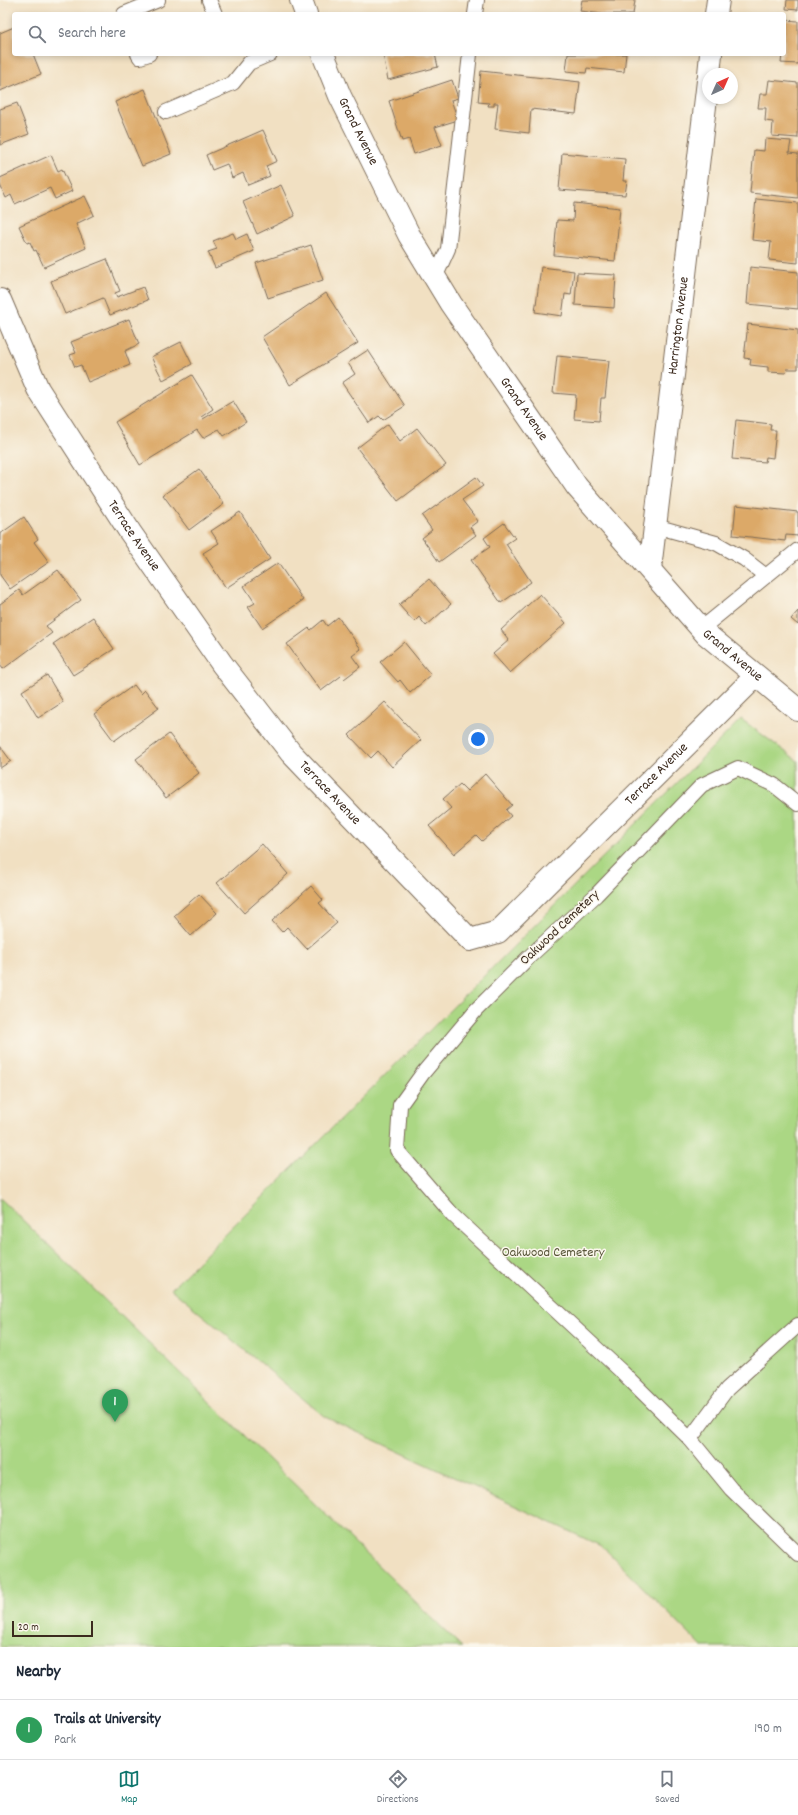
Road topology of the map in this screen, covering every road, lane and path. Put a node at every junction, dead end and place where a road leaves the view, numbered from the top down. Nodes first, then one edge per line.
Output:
1 (158, 0) edge
2 (209, 0) edge
3 (301, 0) edge
4 (477, 0) edge
5 (718, 0) edge
6 (129, 12) edge
7 (214, 12) edge
8 (305, 12) edge
9 (475, 12) edge
10 (716, 12) edge
11 (265, 56) edge
12 (324, 56) edge
13 (470, 56) edge
14 (711, 56) edge
15 (710, 68) edge
16 (705, 104) edge
17 (166, 112) dead end
18 (435, 278) junction
19 (0, 300) edge
20 (655, 526) junction
21 (798, 550) edge
22 (650, 570) junction
23 (766, 576) junction
24 (701, 629) junction
25 (756, 676) junction
26 (798, 710) edge
27 (798, 804) edge
28 (798, 1325) edge
29 (690, 1439) junction
30 (798, 1554) edge

1 - 6 lane
2 - 7 lane
3 - 8 street
4 - 9 lane
5 - 10 street
11 - 17 lane
12 - 18 street, Grand Avenue
13 - 18 lane
14 - 15 street
16 - 20 street, Harrington Avenue
18 - 22 street, Grand Avenue
19 - 25 street, Terrace Avenue
20 - 22 street, Harrington Avenue
20 - 23 lane
21 - 23 lane
22 - 24 street, Grand Avenue
23 - 24 lane
24 - 25 street, Grand Avenue
25 - 26 street, Grand Avenue
27 - 29 lane, Oakwood Cemetery
28 - 29 lane
29 - 30 lane, Oakwood Cemetery

